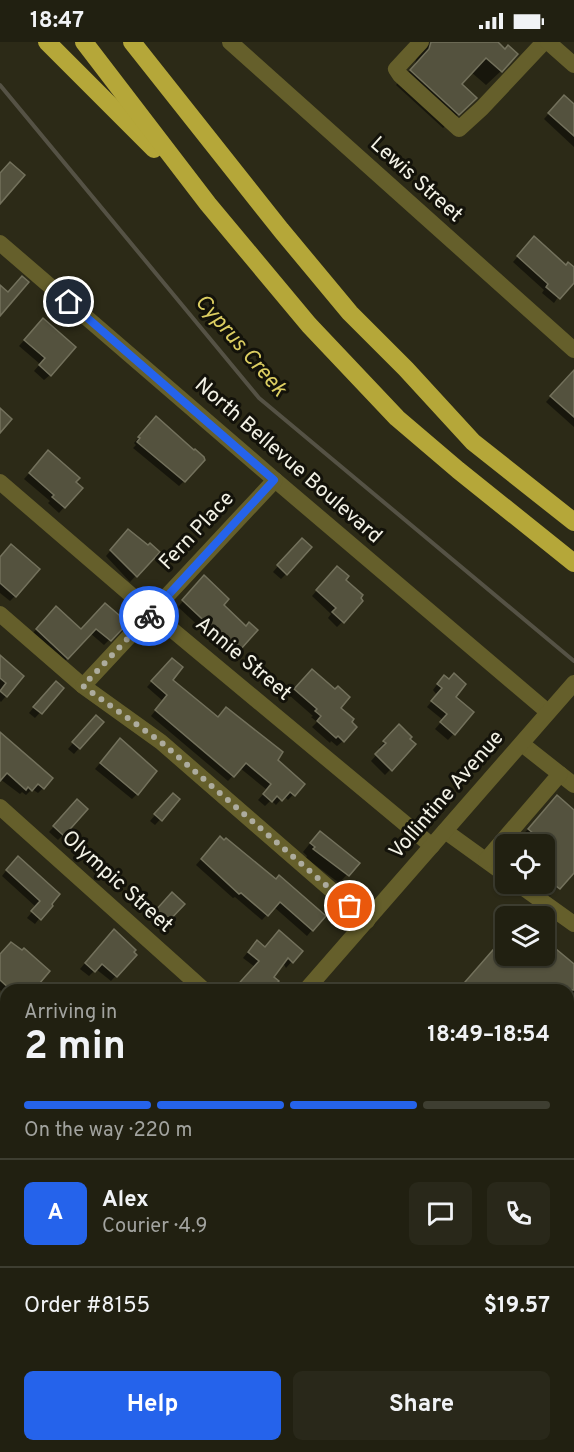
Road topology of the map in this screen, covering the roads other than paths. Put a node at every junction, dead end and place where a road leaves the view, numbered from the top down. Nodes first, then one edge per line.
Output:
1 (47, 42) edge
2 (72, 42) edge
3 (84, 42) edge
4 (132, 42) edge
5 (230, 42) edge
6 (421, 42) edge
7 (546, 42) edge
8 (574, 65) edge
9 (179, 167) junction
10 (208, 204) junction
11 (0, 243) edge
12 (574, 350) edge
13 (274, 480) junction
14 (0, 482) edge
15 (574, 522) edge
16 (574, 563) edge
17 (152, 613) junction
18 (0, 614) edge
19 (83, 686) junction
20 (570, 687) edge
21 (548, 712) junction
22 (522, 744) junction
23 (560, 774) junction
24 (574, 785) edge
25 (0, 807) edge
26 (445, 831) junction
27 (432, 846) junction
28 (486, 860) junction
29 (495, 867) edge
30 (532, 894) edge
31 (367, 921) junction
32 (574, 924) edge
33 (197, 984) edge
34 (311, 984) edge

1 - 10 highway
2 - 9 highway
3 - 9 highway
4 - 15 highway
5 - 12 street, Lewis Street
6 - 7 street
7 - 8 street
9 - 10 highway
10 - 16 highway
11 - 13 street, North Bellevue Boulevard
13 - 17 street, Fern Place
13 - 21 street, North Bellevue Boulevard
14 - 17 street, Annie Street
17 - 19 street, Fern Place
17 - 27 street, Annie Street
18 - 19 street
19 - 31 street
20 - 21 street, Vollintine Avenue
21 - 22 street, Vollintine Avenue
22 - 23 street
22 - 26 street, Vollintine Avenue
23 - 24 street
23 - 28 street
25 - 33 street, Olympic Street
26 - 27 street, Vollintine Avenue
26 - 28 street
27 - 31 street, Vollintine Avenue
28 - 29 street
30 - 32 street
31 - 34 street, Vollintine Avenue

